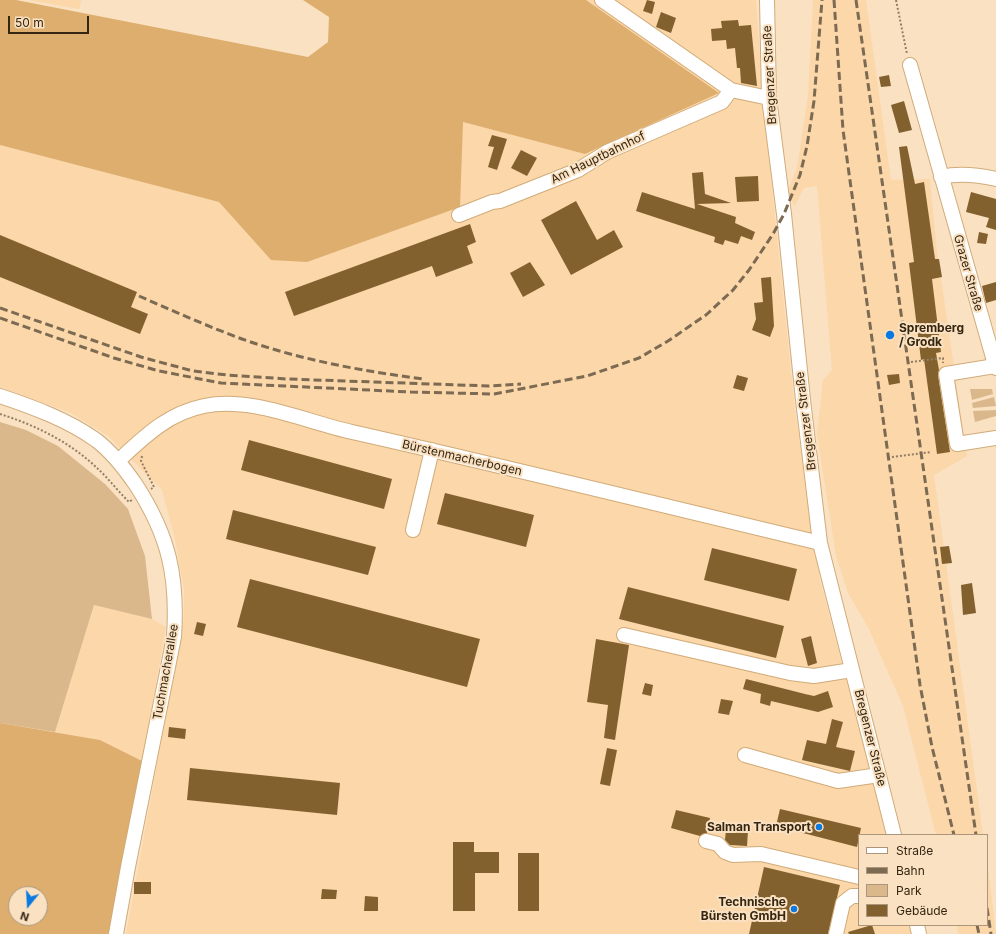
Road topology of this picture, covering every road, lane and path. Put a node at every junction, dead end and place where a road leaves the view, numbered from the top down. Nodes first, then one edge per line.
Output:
1 (602, 0) edge
2 (767, 0) edge
3 (896, 0) edge
4 (910, 65) joint
5 (731, 90) junction
6 (769, 98) junction
7 (941, 177) junction
8 (996, 179) edge
9 (459, 215) dead end
10 (996, 367) edge
11 (0, 396) edge
12 (0, 414) edge
13 (996, 438) edge
14 (432, 450) junction
15 (144, 451) dead end
16 (931, 452) dead end
17 (892, 457) dead end
18 (118, 461) junction
19 (142, 494) junction
20 (413, 530) dead end
21 (820, 543) junction
22 (624, 635) dead end
23 (852, 670) junction
24 (745, 755) dead end
25 (879, 775) junction
26 (894, 834) edge
27 (706, 841) dead end
28 (858, 877) edge
29 (858, 896) edge
30 (116, 934) edge
31 (836, 934) edge

1 - 5 street
2 - 6 street, Bregenzer Straße
3 - 4 path
4 - 7 street, Grazer Straße
5 - 6 street
5 - 9 street, Am Hauptbahnhof
6 - 21 street, Bregenzer Straße
7 - 8 street
7 - 10 street, Grazer Straße
10 - 13 street
11 - 18 street, Tuchmacherallee
12 - 19 path
14 - 18 street, Bürstenmacherbogen
14 - 20 street
14 - 21 street, Bürstenmacherbogen
15 - 19 path
16 - 17 path
18 - 19 street, Tuchmacherallee
19 - 30 street, Tuchmacherallee
21 - 23 street, Bregenzer Straße
22 - 23 street
23 - 25 street, Bregenzer Straße
24 - 25 street
25 - 26 street, Bregenzer Straße
27 - 28 street
29 - 31 street

